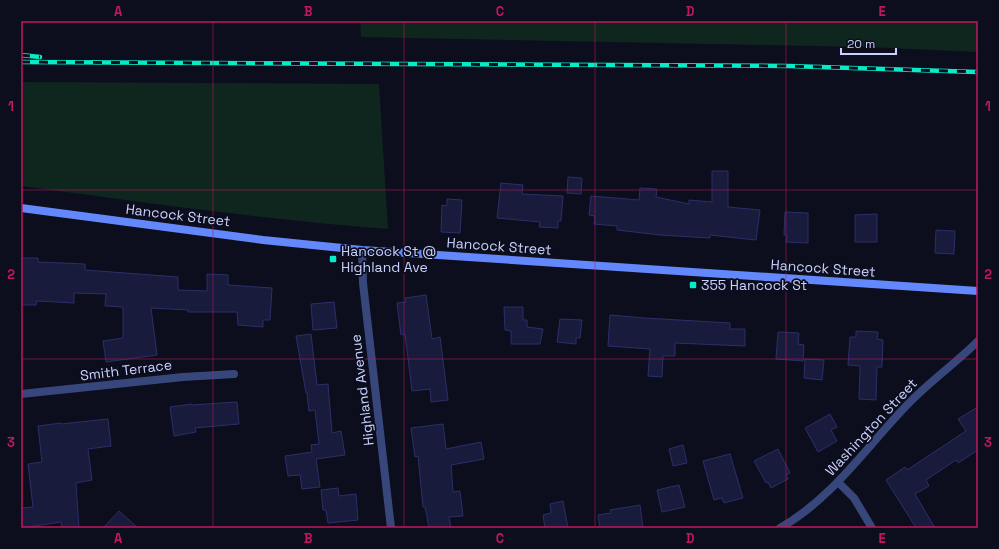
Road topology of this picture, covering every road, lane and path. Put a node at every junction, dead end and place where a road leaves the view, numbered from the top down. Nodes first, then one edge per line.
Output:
1 (21, 208) edge
2 (362, 250) junction
3 (978, 291) edge
4 (978, 340) edge
5 (234, 374) dead end
6 (21, 394) edge
7 (838, 482) junction
8 (392, 528) edge
9 (780, 528) edge
10 (872, 528) edge

1 - 2 main road, Hancock Street
2 - 3 main road, Hancock Street
2 - 8 street, Highland Avenue
4 - 7 street, Washington Street
5 - 6 street, Smith Terrace
7 - 9 street, Washington Street
7 - 10 street

